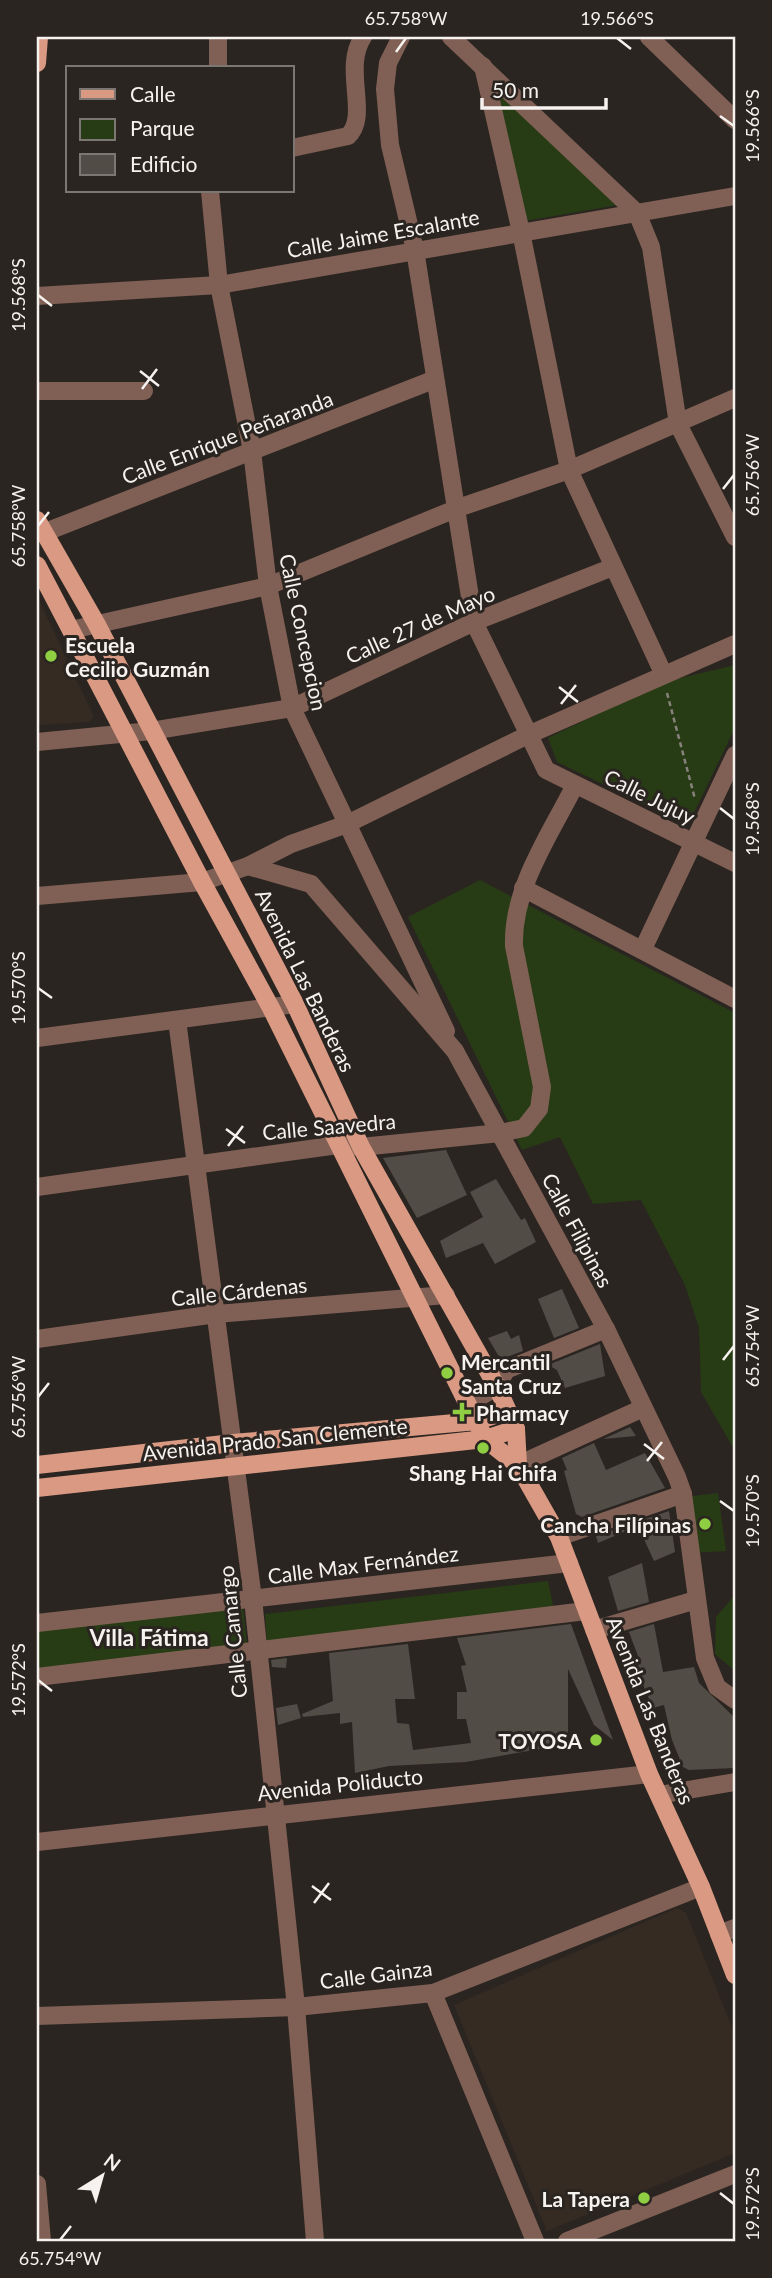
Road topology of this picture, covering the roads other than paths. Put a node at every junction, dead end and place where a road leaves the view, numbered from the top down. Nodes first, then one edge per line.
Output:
1 (39, 37) edge
2 (218, 37) edge
3 (363, 37) edge
4 (401, 37) edge
5 (451, 37) edge
6 (649, 37) edge
7 (37, 63) edge
8 (218, 66) edge
9 (482, 66) junction
10 (735, 120) edge
11 (294, 148) edge
12 (210, 192) edge
13 (735, 196) edge
14 (637, 213) junction
15 (521, 232) junction
16 (415, 250) junction
17 (219, 285) junction
18 (37, 296) edge
19 (433, 380) junction
20 (37, 391) edge
21 (144, 391) dead end
22 (735, 398) edge
23 (678, 424) junction
24 (252, 451) junction
25 (569, 470) junction
26 (458, 508) junction
27 (39, 528) edge
28 (735, 537) edge
29 (37, 565) edge
30 (613, 567) junction
31 (268, 586) junction
32 (474, 622) junction
33 (96, 623) junction
34 (71, 630) junction
35 (735, 644) edge
36 (664, 676) junction
37 (292, 708) junction
38 (151, 731) junction
39 (124, 733) junction
40 (528, 735) junction
41 (37, 742) edge
42 (735, 755) edge
43 (575, 785) junction
44 (347, 824) junction
45 (694, 842) junction
46 (735, 863) edge
47 (248, 866) junction
48 (227, 874) junction
49 (202, 882) junction
50 (523, 888) junction
51 (37, 896) edge
52 (643, 949) junction
53 (735, 999) edge
54 (295, 1004) junction
55 (271, 1008) junction
56 (177, 1020) junction
57 (37, 1038) edge
58 (456, 1051) junction
59 (500, 1133) junction
60 (338, 1145) junction
61 (361, 1147) junction
62 (194, 1164) junction
63 (37, 1187) edge
64 (446, 1295) junction
65 (417, 1299) junction
66 (216, 1314) junction
67 (606, 1329) junction
68 (37, 1339) edge
69 (496, 1387) junction
70 (469, 1404) junction
71 (642, 1408) junction
72 (507, 1410) junction
73 (477, 1421) junction
74 (516, 1429) junction
75 (485, 1438) junction
76 (233, 1443) junction
77 (37, 1465) edge
78 (518, 1465) junction
79 (234, 1466) junction
80 (37, 1488) edge
81 (683, 1494) junction
82 (559, 1537) junction
83 (569, 1563) junction
84 (253, 1600) junction
85 (696, 1600) junction
86 (586, 1611) junction
87 (37, 1623) edge
88 (594, 1630) junction
89 (258, 1650) junction
90 (37, 1677) edge
91 (735, 1700) edge
92 (649, 1774) junction
93 (735, 1782) edge
94 (659, 1795) junction
95 (274, 1814) junction
96 (37, 1842) edge
97 (701, 1887) junction
98 (727, 1931) edge
99 (735, 1975) edge
100 (433, 1993) junction
101 (296, 2007) junction
102 (37, 2016) edge
103 (735, 2174) edge
104 (37, 2184) edge
105 (42, 2241) edge
106 (315, 2241) edge
107 (535, 2241) edge
108 (567, 2241) edge

1 - 7 main road
2 - 8 street
3 - 11 street
4 - 16 street
5 - 9 street
6 - 10 street
9 - 14 street
9 - 15 street
12 - 17 street, Calle Concepcion
13 - 14 street, Calle Jaime Escalante
14 - 15 street, Calle Jaime Escalante
14 - 23 street
15 - 16 street, Calle Jaime Escalante
15 - 25 street
16 - 17 street, Calle Jaime Escalante
16 - 19 street
17 - 18 street, Calle Jaime Escalante
17 - 24 street, Calle Concepcion
19 - 24 street, Calle Enrique Peñaranda
19 - 26 street
20 - 21 street
22 - 23 street
23 - 25 street
23 - 28 street
24 - 27 street, Calle Enrique Peñaranda
24 - 31 street, Calle Concepcion
25 - 26 street
25 - 30 street
26 - 31 street
26 - 32 street
27 - 33 main road, Avenida Las Banderas
29 - 34 main road, Avenida Las Banderas
30 - 32 street, Calle 27 de Mayo
30 - 36 street
31 - 33 street
31 - 37 street, Calle Concepcion
32 - 37 street, Calle 27 de Mayo
32 - 40 street
33 - 34 street
33 - 38 main road, Avenida Las Banderas
34 - 39 main road, Avenida Las Banderas
35 - 36 street
36 - 40 street
37 - 38 street, Calle 27 de Mayo
37 - 44 street, Calle Concepcion
38 - 39 street, Calle 27 de Mayo
38 - 48 main road, Avenida Las Banderas
39 - 41 street, Calle 27 de Mayo
39 - 49 main road, Avenida Las Banderas
40 - 43 street, Calle Jujuy
40 - 44 street
42 - 45 street
43 - 45 street, Calle Jujuy
43 - 50 street, Calle Saavedra
44 - 47 street
44 - 58 street, Calle Concepcion
45 - 46 street, Calle Jujuy
45 - 52 street
47 - 48 street
47 - 58 street, Calle Filipinas
48 - 49 street
48 - 54 main road, Avenida Las Banderas
49 - 51 street
49 - 55 main road, Avenida Las Banderas
50 - 52 street
50 - 59 street, Calle Saavedra
52 - 53 street
54 - 55 street
54 - 61 main road, Avenida Las Banderas
55 - 56 street
55 - 60 main road, Avenida Las Banderas
56 - 57 street
56 - 62 street, Calle Camargo
58 - 59 street, Calle Filipinas
59 - 61 street, Calle Saavedra
59 - 67 street, Calle Filipinas
60 - 61 street, Calle Saavedra
60 - 62 street, Calle Saavedra
60 - 65 main road, Avenida Las Banderas
61 - 64 main road, Avenida Las Banderas
62 - 63 street, Calle Saavedra
62 - 66 street, Calle Camargo
64 - 65 street, Calle Cárdenas
64 - 69 main road, Avenida Las Banderas
65 - 66 street, Calle Cárdenas
65 - 70 main road, Avenida Las Banderas
66 - 68 street, Calle Cárdenas
66 - 76 street, Calle Camargo
67 - 69 street
67 - 71 street, Calle Filipinas
69 - 70 street
69 - 72 main road, Avenida Las Banderas
70 - 73 main road, Avenida Las Banderas
71 - 78 street
71 - 81 street, Calle Filipinas
72 - 73 main road, Avenida Prado San Clemente
72 - 74 main road, Avenida Las Banderas
73 - 75 main road, Avenida Las Banderas
73 - 76 main road, Avenida Prado San Clemente
74 - 75 main road, Avenida Prado San Clemente
74 - 78 main road, Avenida Las Banderas
75 - 78 main road, Avenida Las Banderas
75 - 79 main road, Avenida Prado San Clemente
76 - 77 main road, Avenida Prado San Clemente
76 - 79 street, Calle Camargo
78 - 82 main road, Avenida Las Banderas
79 - 80 main road, Avenida Prado San Clemente
79 - 84 street, Calle Camargo
81 - 82 street
81 - 85 street, Calle Filipinas
82 - 83 main road, Avenida Las Banderas
83 - 84 street, Calle Max Fernández
83 - 86 main road, Avenida Las Banderas
84 - 87 street, Calle Max Fernández
84 - 89 street, Calle Camargo
85 - 88 street
85 - 91 street, Calle Filipinas
86 - 88 main road, Avenida Las Banderas
86 - 89 street
88 - 92 main road, Avenida Las Banderas
89 - 90 street
89 - 95 street, Calle Camargo
92 - 94 main road, Avenida Las Banderas
92 - 95 street, Avenida Poliducto
93 - 94 street
94 - 97 main road, Avenida Las Banderas
95 - 96 street, Avenida Poliducto
95 - 101 street, Calle Camargo
97 - 98 main road, Avenida Las Banderas
97 - 100 street, Calle Gainza
98 - 99 main road, Avenida Las Banderas
100 - 101 street, Calle Gainza
100 - 107 street
101 - 102 street, Calle Gainza
101 - 106 street, Calle Camargo
103 - 108 street
104 - 105 street

